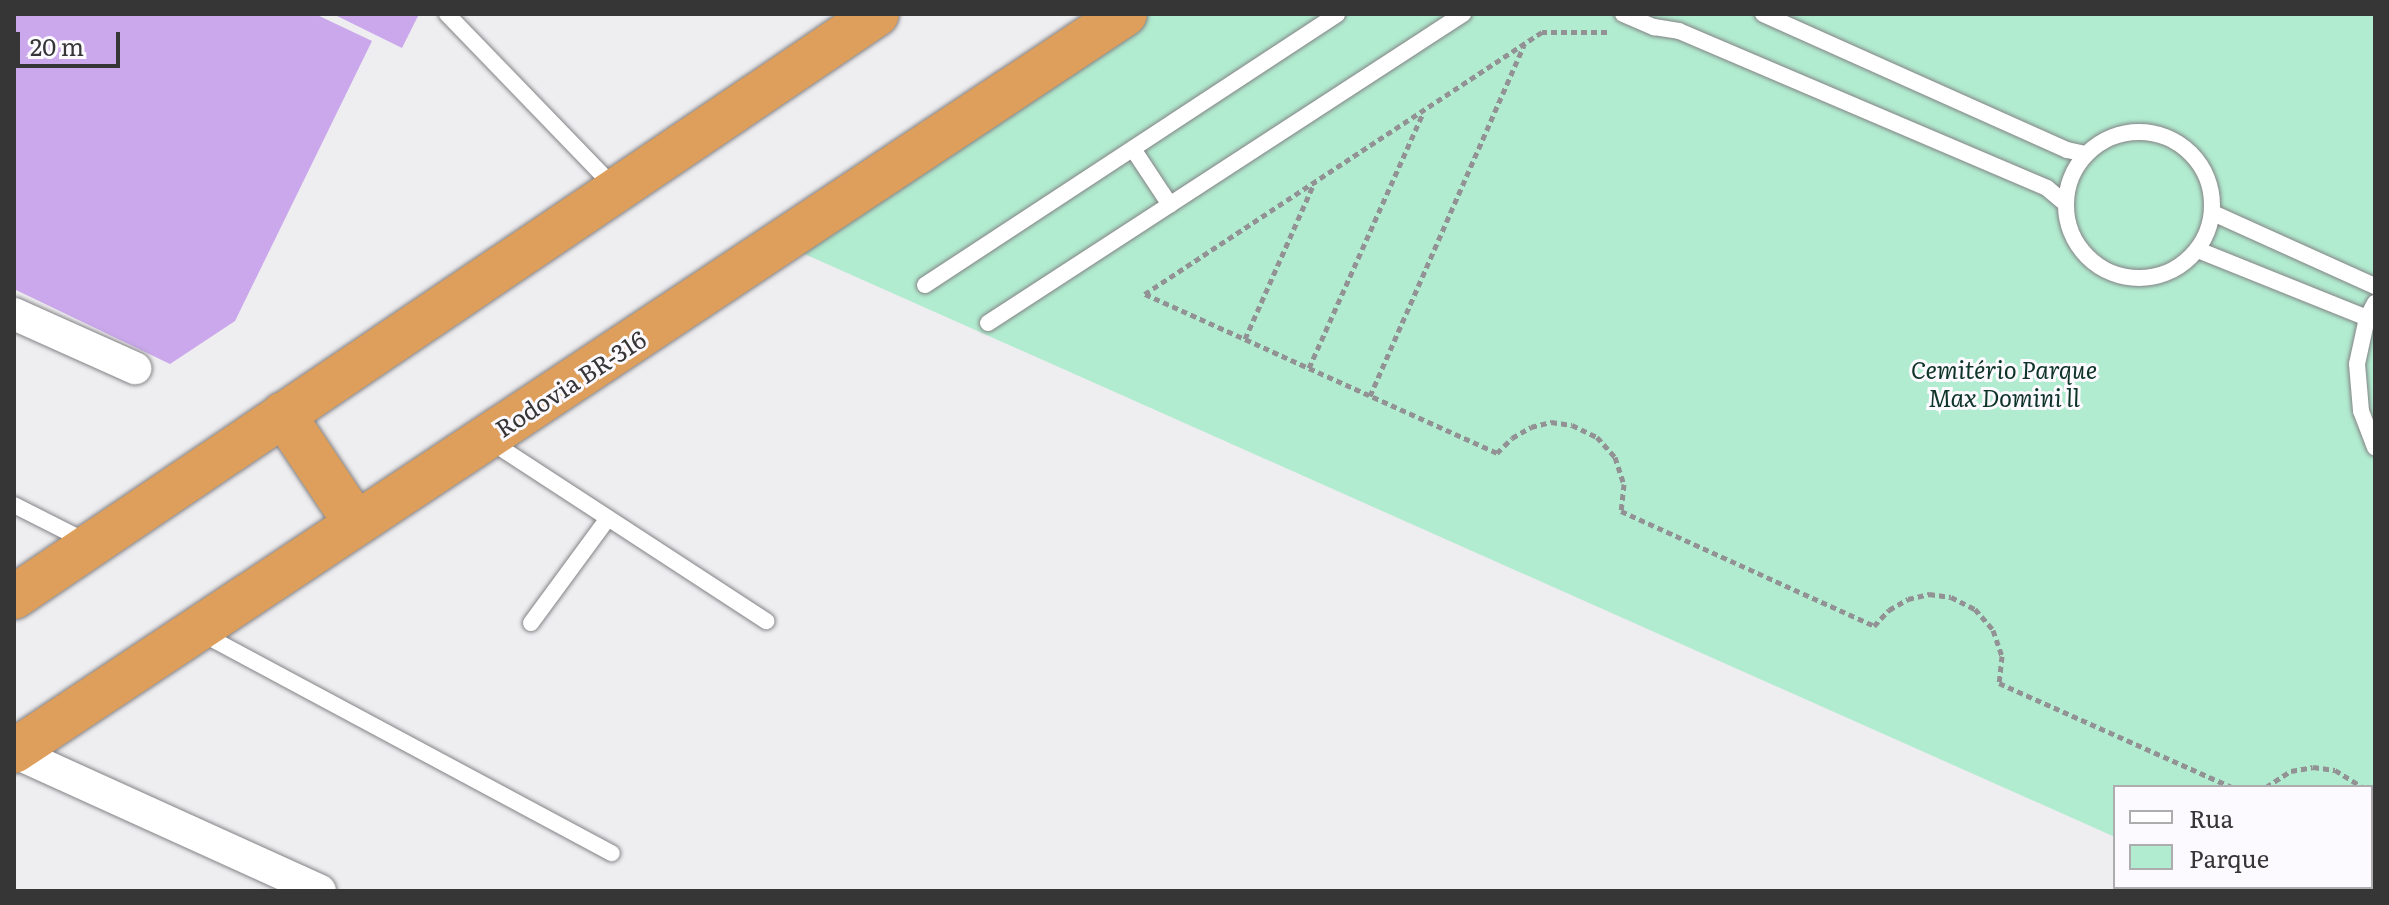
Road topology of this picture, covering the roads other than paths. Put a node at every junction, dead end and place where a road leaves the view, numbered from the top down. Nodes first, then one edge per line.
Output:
1 (447, 14) edge
2 (877, 14) edge
3 (1125, 14) edge
4 (1337, 14) edge
5 (1463, 14) edge
6 (1623, 14) edge
7 (1763, 14) edge
8 (1133, 149) junction
9 (2086, 154) junction
10 (617, 190) junction
11 (2065, 203) junction
12 (1170, 205) junction
13 (2213, 213) junction
14 (2198, 250) junction
15 (925, 285) dead end
16 (2375, 286) edge
17 (2371, 310) edge
18 (14, 314) edge
19 (988, 323) dead end
20 (135, 368) dead end
21 (283, 414) junction
22 (486, 438) junction
23 (2375, 447) edge
24 (14, 505) edge
25 (608, 518) junction
26 (355, 522) junction
27 (92, 545) junction
28 (14, 597) edge
29 (766, 621) dead end
30 (531, 623) dead end
31 (196, 631) junction
32 (14, 751) edge
33 (612, 853) dead end
34 (320, 891) edge

1 - 10 lane
2 - 10 highway
3 - 22 highway, Rodovia BR-316
4 - 8 lane
5 - 12 lane
6 - 11 lane
7 - 9 lane
8 - 12 lane
8 - 15 lane
9 - 11 lane
9 - 13 lane
10 - 21 highway
11 - 14 lane
12 - 19 lane
13 - 14 lane
13 - 16 lane
14 - 17 lane
17 - 23 lane
18 - 20 street
21 - 26 highway
21 - 27 highway
22 - 25 lane
22 - 26 highway, Rodovia BR-316
24 - 27 lane
25 - 29 lane
25 - 30 lane
26 - 31 highway, Rodovia BR-316
27 - 28 highway
31 - 32 highway, Rodovia BR-316
31 - 33 lane
32 - 34 street

